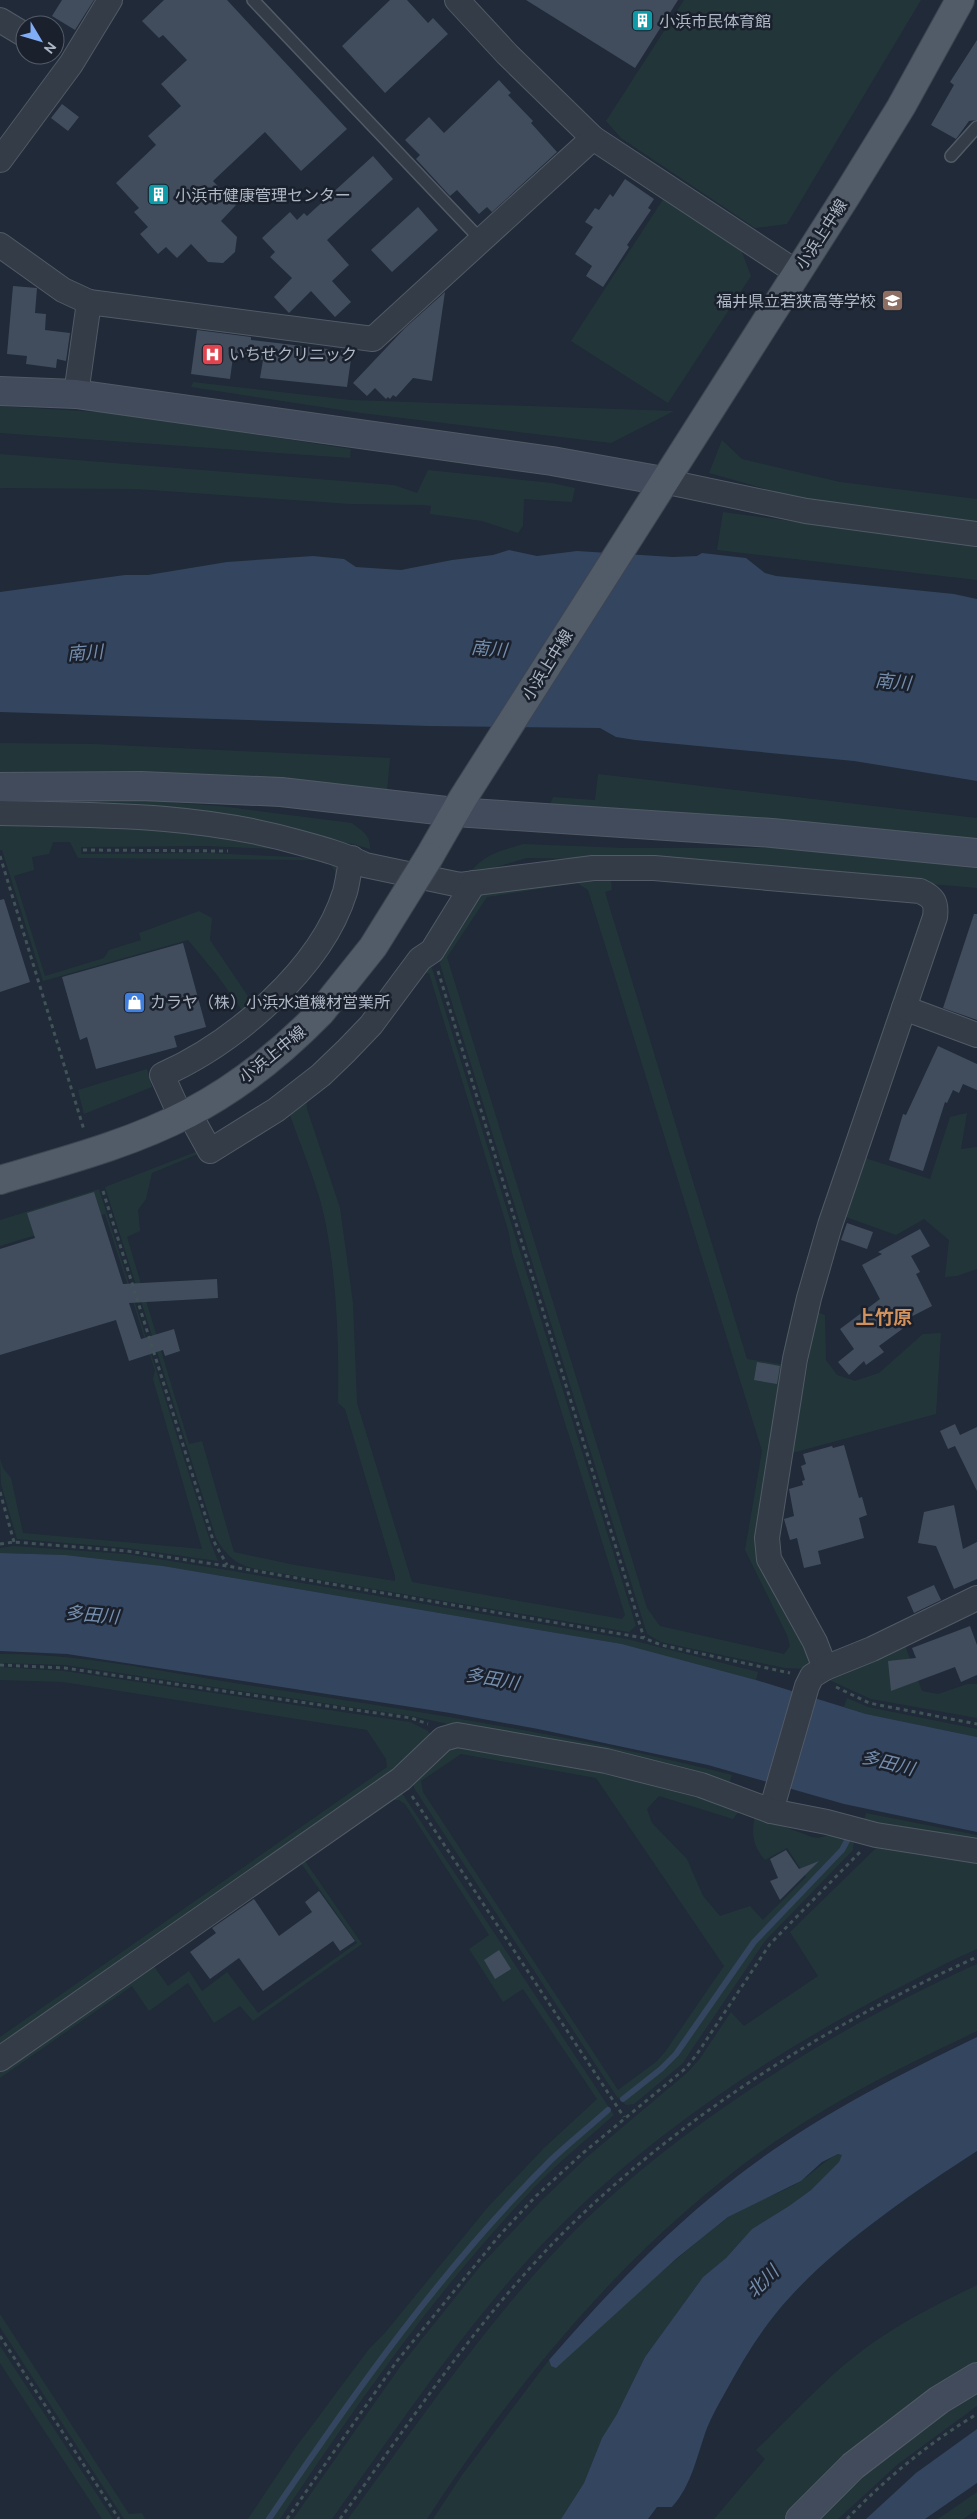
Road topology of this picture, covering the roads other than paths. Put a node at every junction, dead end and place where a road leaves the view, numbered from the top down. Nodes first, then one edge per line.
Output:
1 (110, 0) edge
2 (253, 0) edge
3 (457, 0) edge
4 (960, 0) edge
5 (0, 20) edge
6 (15, 29) edge
7 (65, 56) edge
8 (59, 65) edge
9 (977, 127) edge
10 (593, 138) junction
11 (951, 156) dead end
12 (0, 160) edge
13 (482, 241) junction
14 (0, 245) edge
15 (796, 272) junction
16 (89, 302) junction
17 (0, 391) edge
18 (76, 394) junction
19 (657, 491) junction
20 (977, 534) edge
21 (0, 787) edge
22 (459, 805) junction
23 (0, 814) edge
24 (977, 853) edge
25 (352, 858) junction
26 (474, 883) junction
27 (904, 1008) junction
28 (977, 1035) edge
29 (185, 1115) junction
30 (0, 1180) edge
31 (977, 1598) edge
32 (815, 1677) junction
33 (773, 1805) junction
34 (977, 1851) edge
35 (0, 2059) edge
36 (977, 2377) edge
37 (800, 2519) edge

1 - 7 street
2 - 13 lane
3 - 10 street
4 - 15 main road, 小浜上中線
5 - 6 street
8 - 12 street
9 - 11 lane
10 - 13 street
10 - 15 street
13 - 16 street
14 - 16 street
15 - 19 main road, 小浜上中線
16 - 18 street
17 - 18 street
18 - 19 street
19 - 20 street
19 - 22 main road, 小浜上中線
21 - 22 street
22 - 24 street
22 - 29 main road, 小浜上中線, bridge
23 - 25 street
25 - 26 street
25 - 29 street
26 - 27 street
26 - 29 street
27 - 28 street
27 - 32 street
29 - 30 main road, 小浜上中線
31 - 32 street
32 - 33 street
33 - 34 street
33 - 35 street
36 - 37 street

